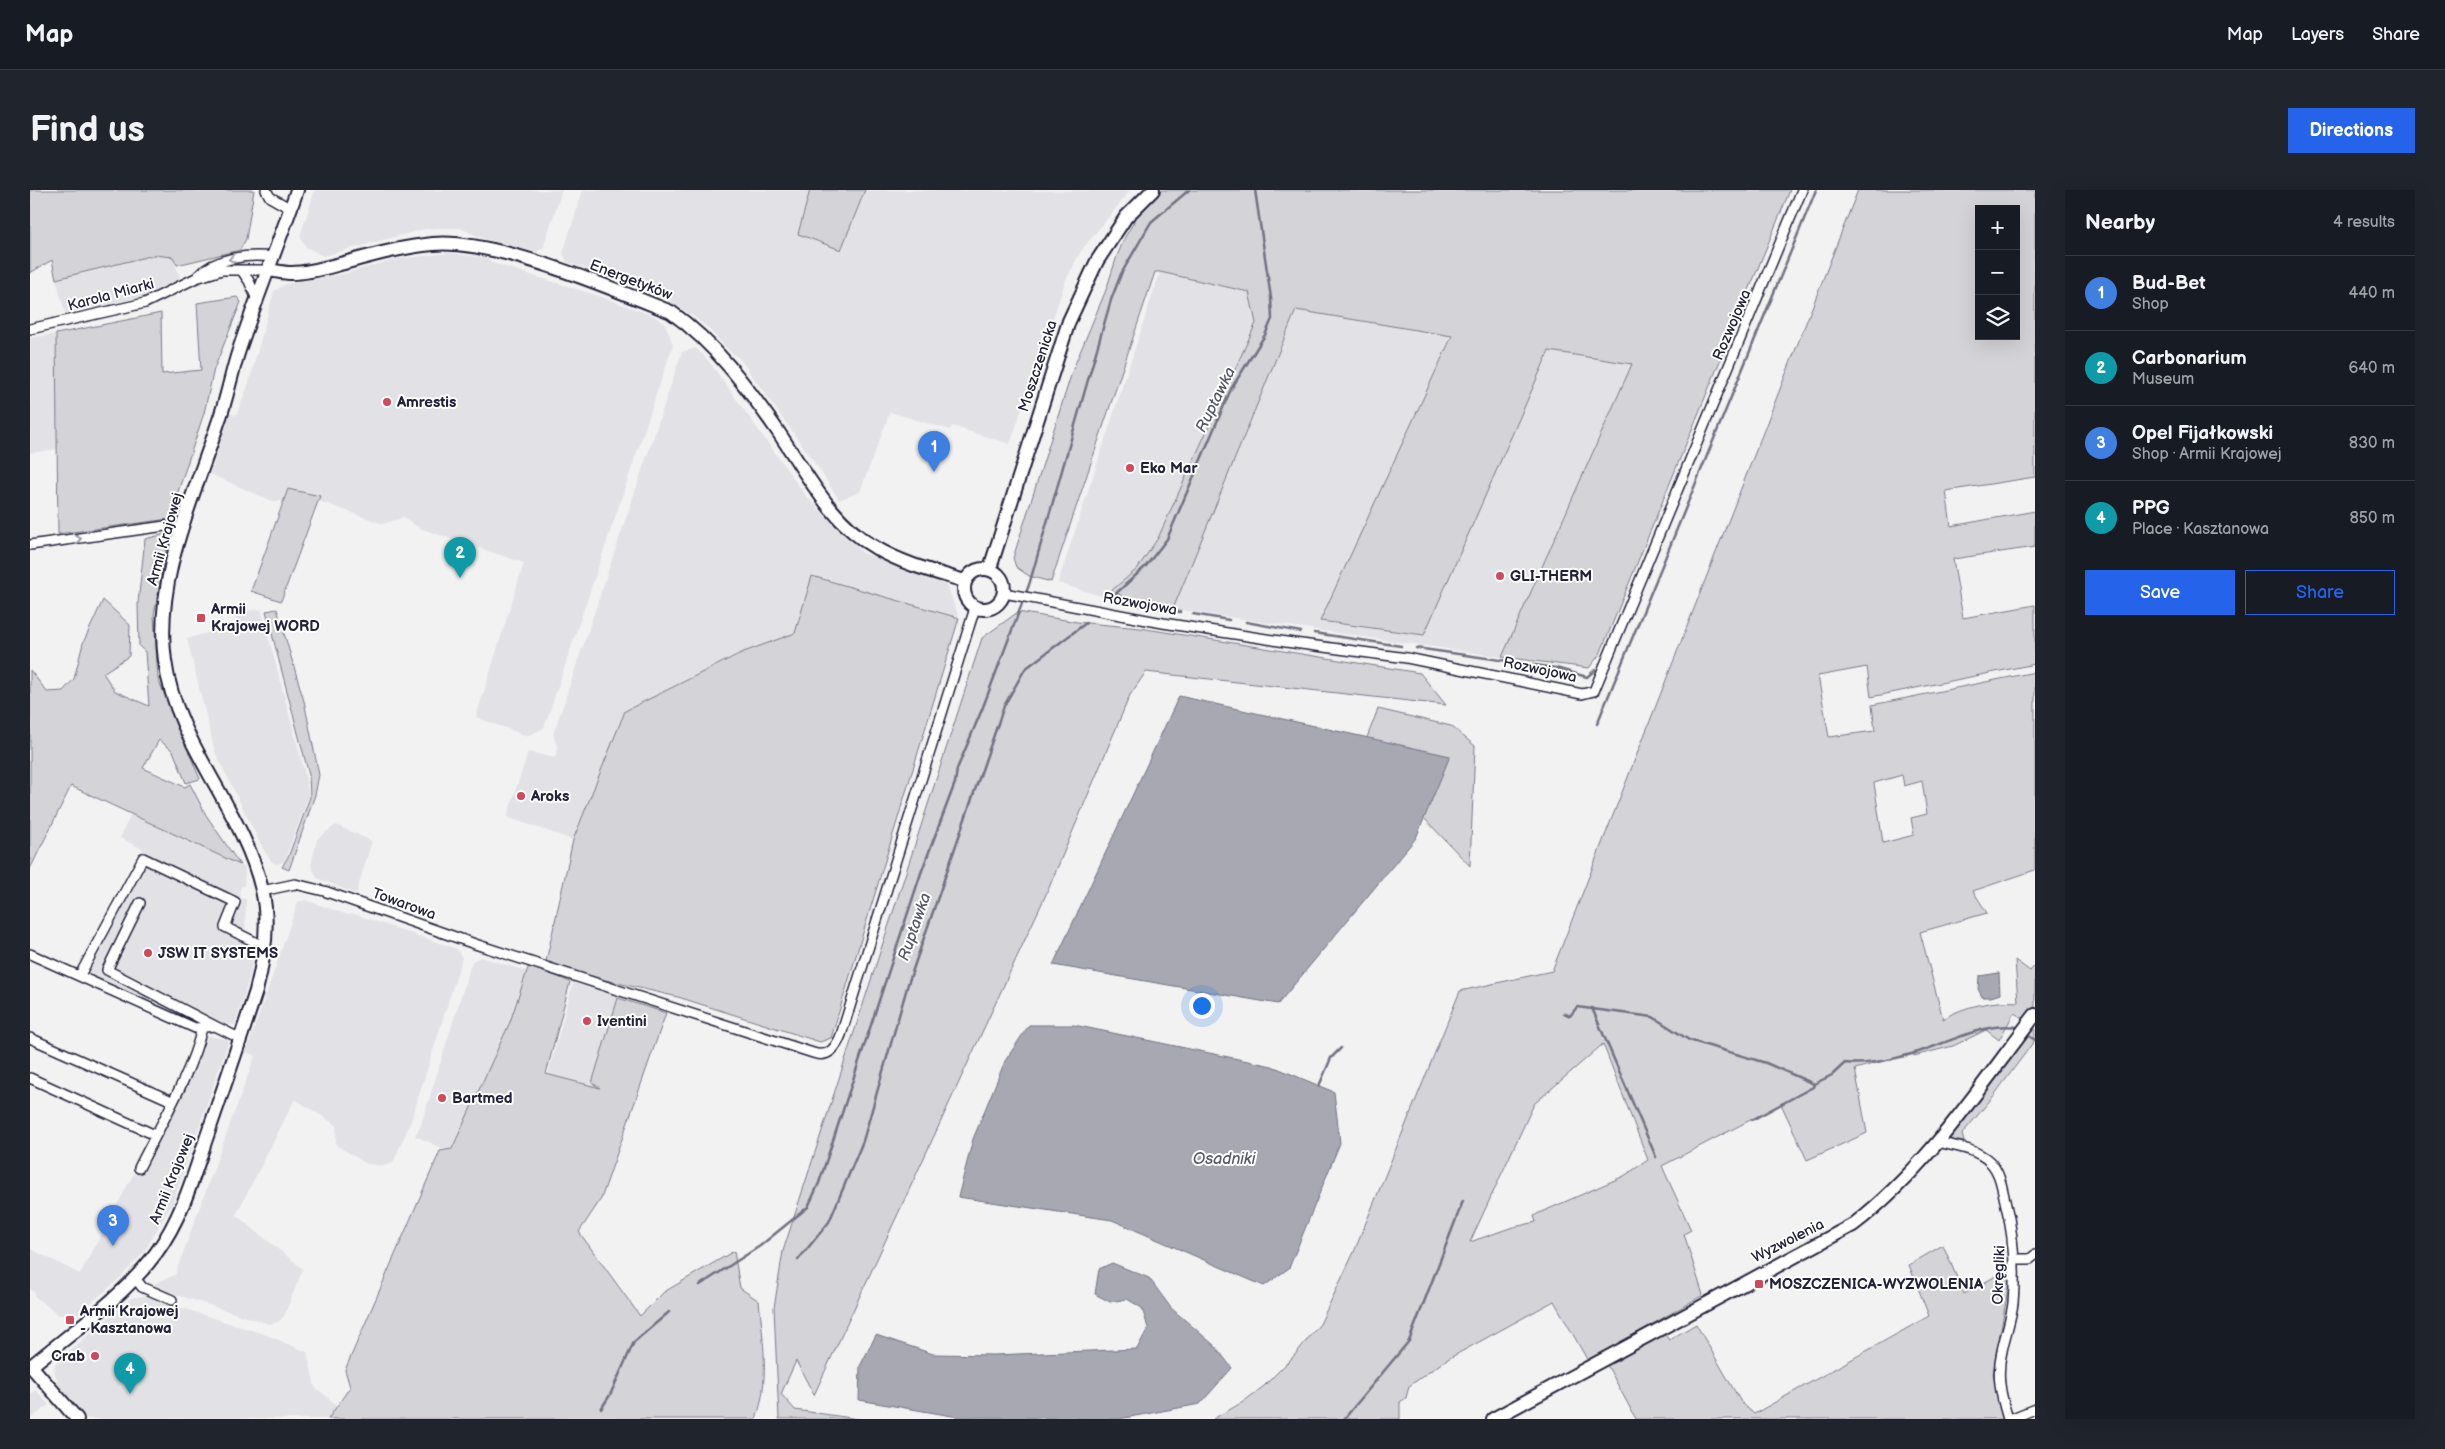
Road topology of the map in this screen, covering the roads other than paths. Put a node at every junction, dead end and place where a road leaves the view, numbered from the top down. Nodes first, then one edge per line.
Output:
1 (266, 190) edge
2 (297, 190) edge
3 (1153, 190) edge
4 (1802, 190) edge
5 (291, 209) junction
6 (274, 257) junction
7 (269, 270) junction
8 (242, 271) junction
9 (196, 278) junction
10 (258, 302) junction
11 (30, 329) edge
12 (182, 529) junction
13 (30, 545) edge
14 (992, 570) junction
15 (965, 581) junction
16 (1010, 594) junction
17 (976, 608) junction
18 (262, 891) junction
19 (140, 903) dead end
20 (264, 947) junction
21 (30, 954) edge
22 (80, 976) junction
23 (2035, 1015) edge
24 (215, 1026) junction
25 (202, 1028) junction
26 (30, 1038) edge
27 (241, 1039) junction
28 (30, 1078) edge
29 (172, 1100) junction
30 (155, 1136) junction
31 (1937, 1142) junction
32 (139, 1168) dead end
33 (2035, 1255) edge
34 (2015, 1260) junction
35 (135, 1278) junction
36 (172, 1300) dead end
37 (30, 1365) edge
38 (2035, 1409) edge
39 (77, 1419) edge
40 (1493, 1419) edge
41 (2009, 1419) edge

1 - 5 street
2 - 5 street, Armii Krajowej
3 - 14 street, Moszczenicka
4 - 16 street, Rozwojowa
5 - 6 street, Armii Krajowej
6 - 7 street, Armii Krajowej
6 -> 9 street, Karola Miarki
7 - 8 street, Karola Miarki
7 - 10 street, Armii Krajowej
7 - 15 street, Energetyków
8 - 9 street, Karola Miarki
8 - 10 street
9 - 11 street, Karola Miarki
10 - 12 street, Armii Krajowej
13 -> 12 street
12 - 18 street, Armii Krajowej
14 - 15 street
14 - 16 street
15 - 17 street
16 - 17 street
17 - 18 street, Towarowa
18 - 20 street, Armii Krajowej
19 - 24 street
20 - 22 street
20 - 27 street, Armii Krajowej
21 - 22 street
22 - 25 street
23 - 31 street, Wyzwolenia
24 - 25 street
24 - 27 street
25 - 29 street
26 - 29 street
27 - 35 street, Armii Krajowej
28 - 30 street
29 - 30 street
30 - 32 street
31 - 34 street, Okręgliki
31 - 40 street, Wyzwolenia
33 - 34 street
34 - 41 street, Okręgliki
35 - 36 street
35 - 37 street, Armii Krajowej
37 - 39 street
38 - 41 street

